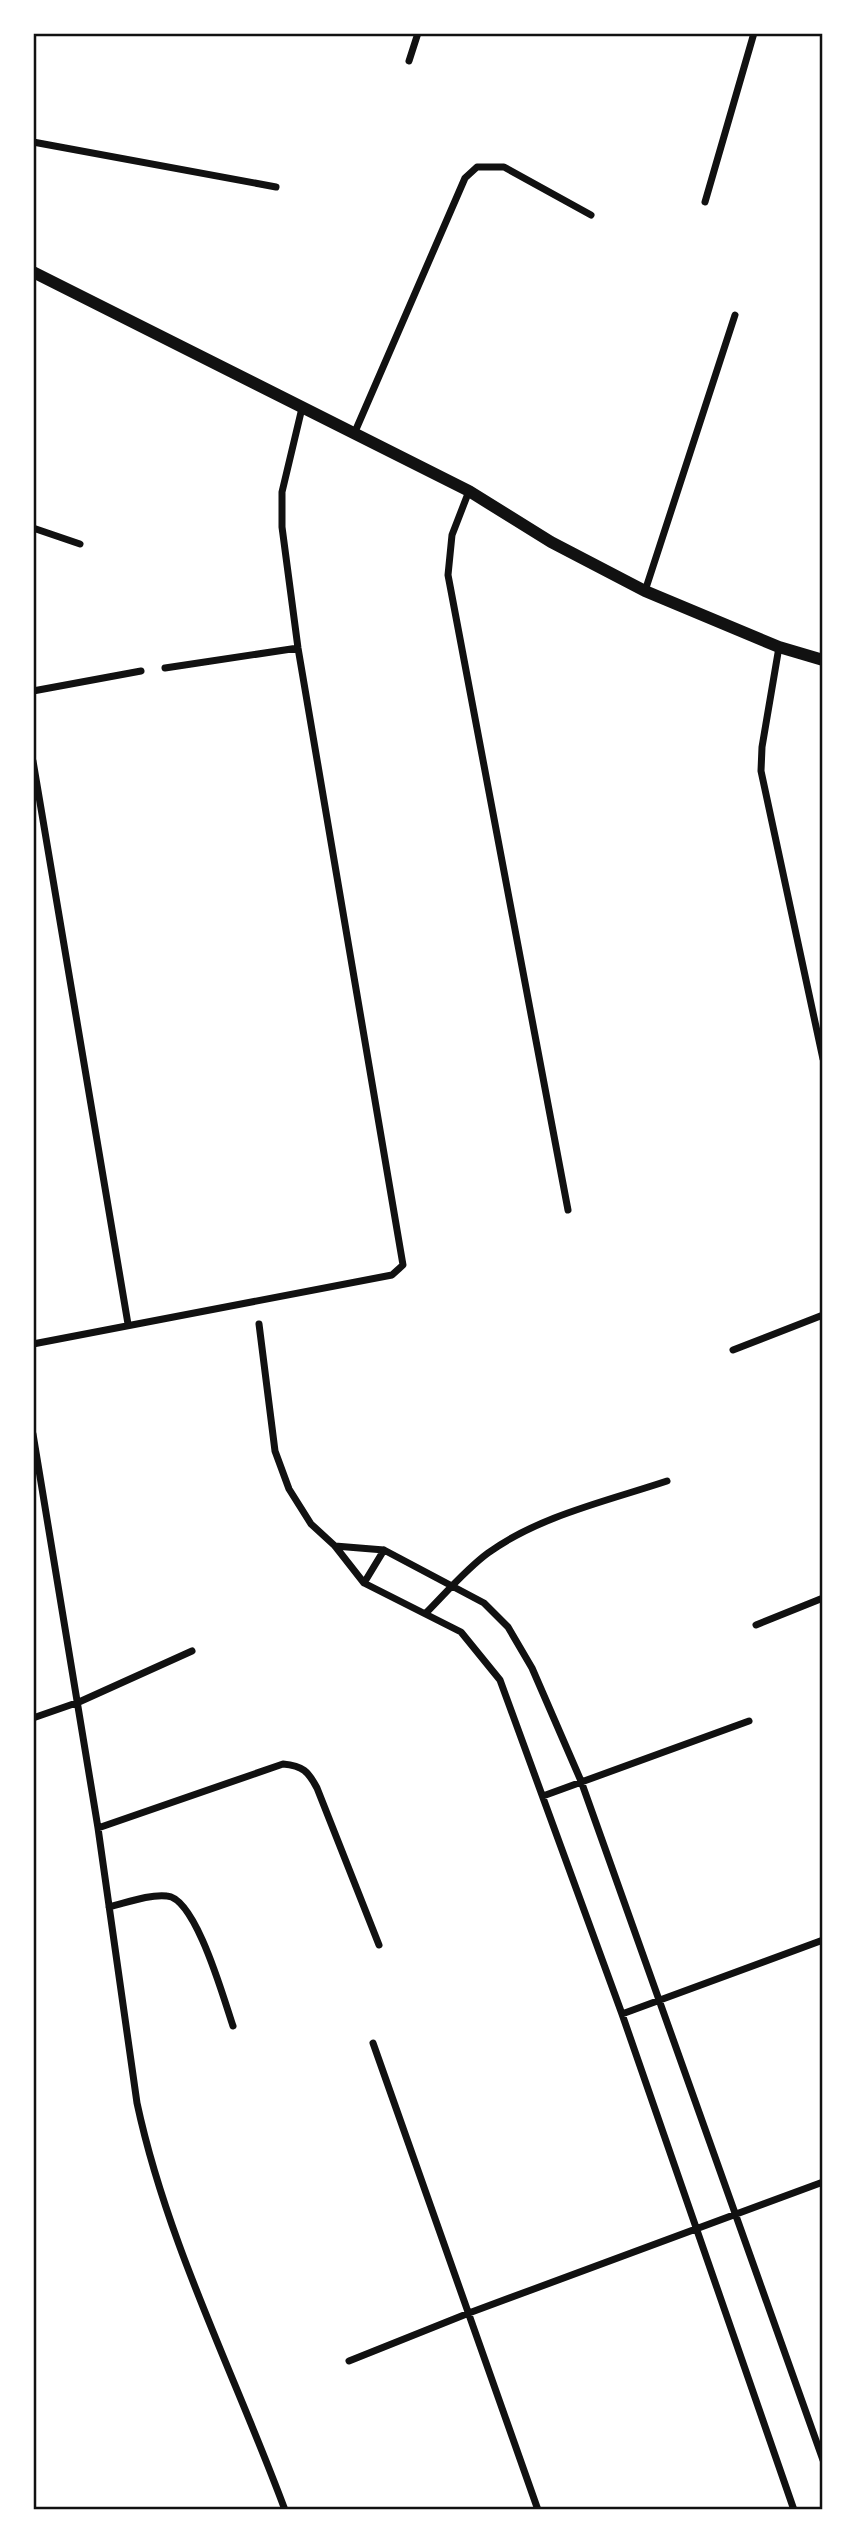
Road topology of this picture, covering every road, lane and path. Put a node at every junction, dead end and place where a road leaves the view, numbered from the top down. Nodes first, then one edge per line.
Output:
1 (418, 33) edge
2 (754, 33) edge
3 (409, 61) dead end
4 (33, 142) edge
5 (276, 187) dead end
6 (705, 202) dead end
7 (591, 215) dead end
8 (33, 272) edge
9 (735, 315) dead end
10 (302, 408) junction
11 (354, 434) junction
12 (470, 491) junction
13 (33, 528) edge
14 (80, 544) dead end
15 (645, 591) junction
16 (779, 647) junction
17 (298, 648) junction
18 (823, 660) edge
19 (165, 668) dead end
20 (141, 671) dead end
21 (33, 691) edge
22 (33, 761) edge
23 (823, 1059) edge
24 (568, 1210) dead end
25 (823, 1315) edge
26 (128, 1324) junction
27 (259, 1324) dead end
28 (33, 1344) edge
29 (733, 1350) dead end
30 (33, 1434) edge
31 (667, 1481) dead end
32 (335, 1546) junction
33 (383, 1550) junction
34 (364, 1583) junction
35 (454, 1585) junction
36 (823, 1598) edge
37 (426, 1613) junction
38 (756, 1625) dead end
39 (192, 1651) dead end
40 (79, 1702) junction
41 (33, 1718) edge
42 (749, 1721) dead end
43 (581, 1782) junction
44 (543, 1796) junction
45 (98, 1828) junction
46 (109, 1908) junction
47 (823, 1940) edge
48 (379, 1945) dead end
49 (657, 2001) junction
50 (622, 2014) junction
51 (233, 2026) dead end
52 (373, 2043) dead end
53 (823, 2182) edge
54 (735, 2215) junction
55 (694, 2230) junction
56 (469, 2313) junction
57 (349, 2361) dead end
58 (823, 2460) edge
59 (285, 2510) edge
60 (538, 2510) edge
61 (794, 2510) edge

1 - 3 street
2 - 6 street
4 - 5 street
7 - 11 street
8 - 10 street
9 - 15 street
10 - 11 street
10 - 17 street
11 - 12 street
12 - 15 street
12 - 24 street
13 - 14 street
15 - 16 street
16 - 18 street
16 - 23 street
17 - 19 street
17 - 26 street
20 - 21 street
22 - 26 street
25 - 29 street
26 - 28 street
27 - 32 street
30 - 40 street
31 - 35 street
32 - 33 street
32 - 34 street
33 - 34 street
33 - 35 street
34 - 37 street
35 - 37 street
35 - 43 street
36 - 38 street
37 - 44 street
39 - 40 street
40 - 41 street
40 - 45 street
42 - 43 street
43 - 44 street
43 - 49 street
44 - 50 street
45 - 46 street
45 - 48 street
46 - 51 street
46 - 59 street
47 - 49 street
49 - 50 street
49 - 54 street
50 - 55 street
52 - 56 street
53 - 54 street
54 - 55 street
54 - 58 street
55 - 56 street
55 - 61 street
56 - 57 street
56 - 60 street

